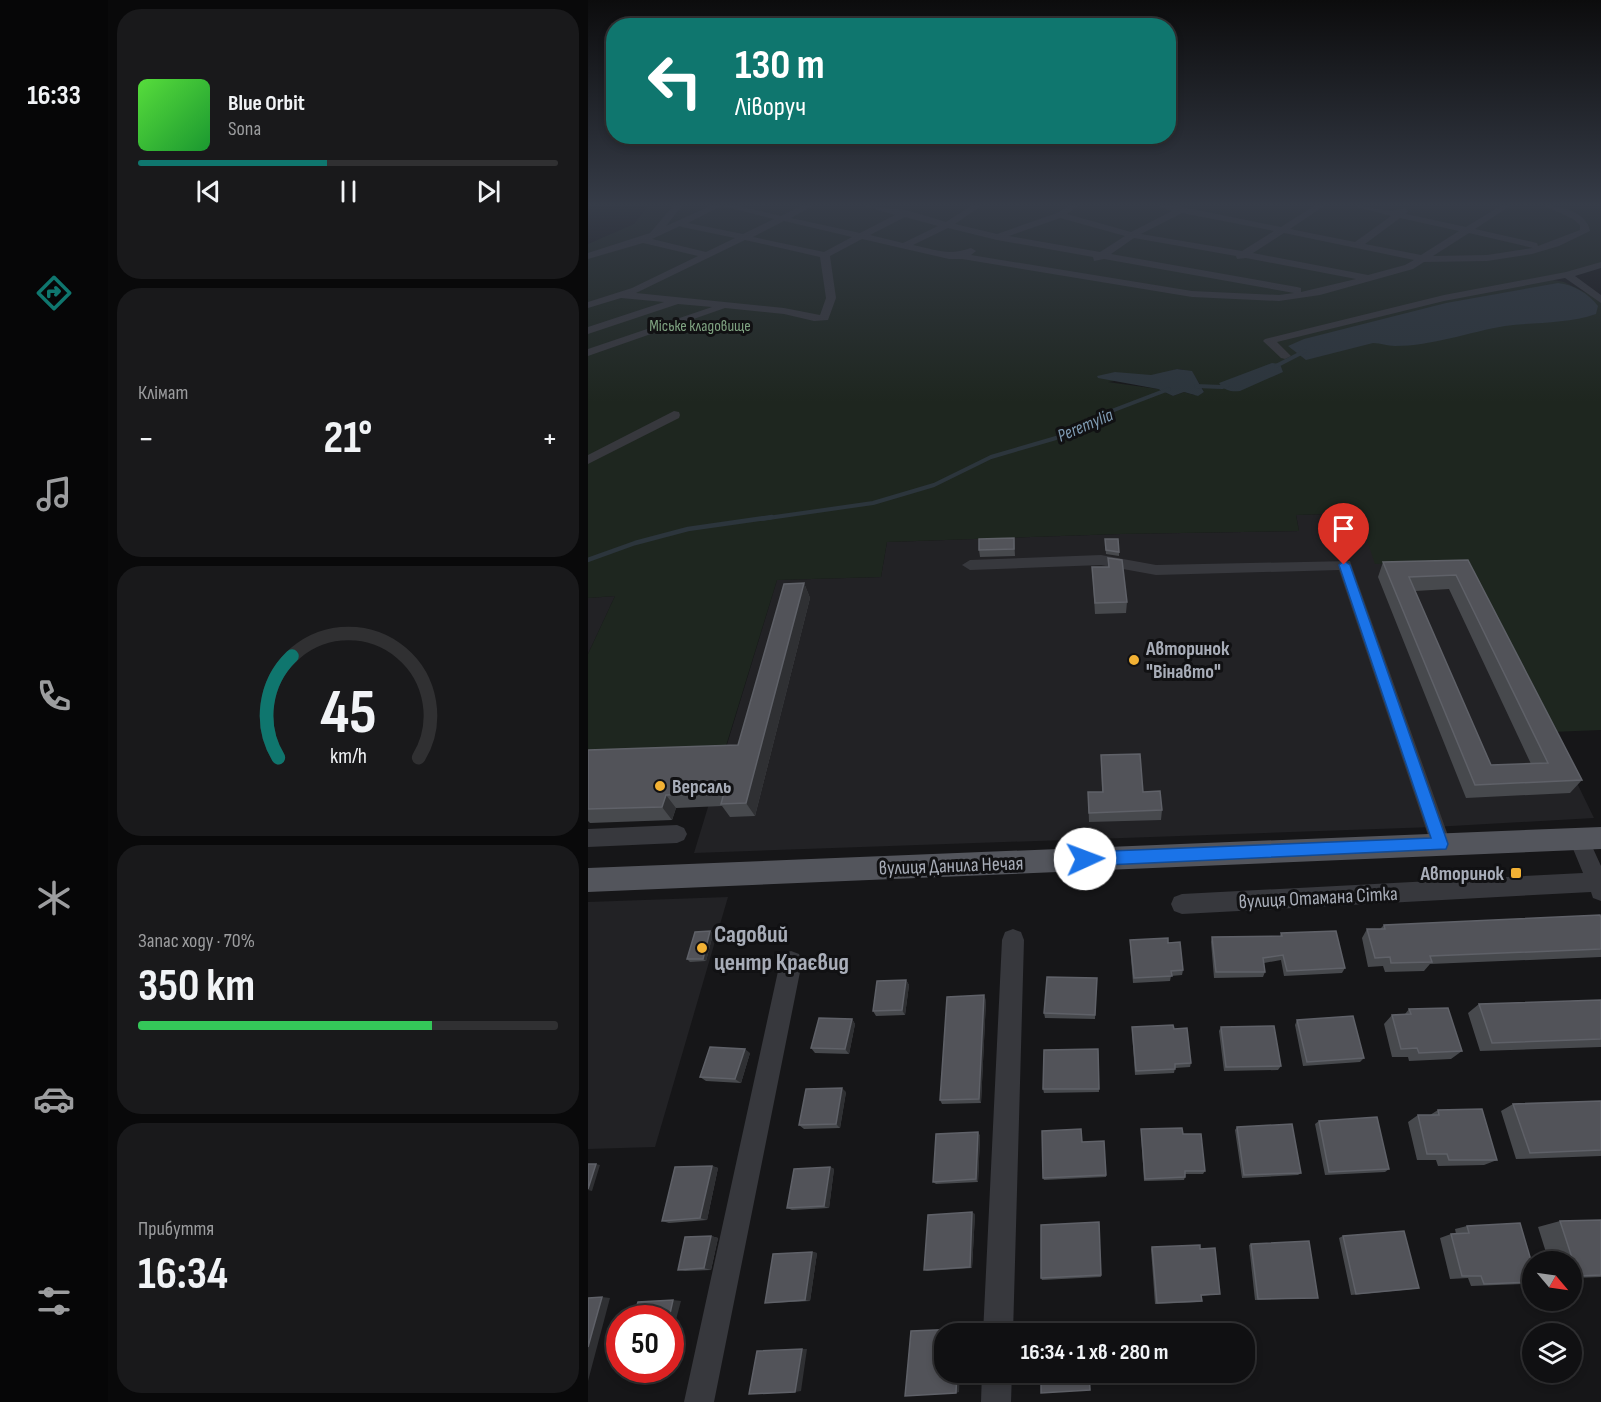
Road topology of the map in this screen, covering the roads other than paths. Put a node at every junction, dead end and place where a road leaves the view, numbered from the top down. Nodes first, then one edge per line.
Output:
1 (673, 271) edge
2 (827, 271) edge
3 (1074, 271) edge
4 (1200, 271) edge
5 (1219, 271) edge
6 (1333, 271) edge
7 (1398, 271) edge
8 (1578, 271) edge
9 (1216, 274) junction
10 (1567, 274) junction
11 (1371, 279) junction
12 (1312, 293) junction
13 (1192, 294) junction
14 (621, 295) junction
15 (1601, 300) edge
16 (680, 301) junction
17 (588, 305) edge
18 (728, 305) junction
19 (588, 331) edge
20 (588, 353) edge
21 (1285, 356) dead end
22 (674, 415) dead end
23 (588, 460) edge
24 (970, 565) dead end
25 (677, 834) dead end
26 (588, 838) edge
27 (1590, 838) edge
28 (1441, 844) junction
29 (588, 880) edge
30 (1599, 886) edge
31 (1182, 904) dead end
32 (1013, 940) dead end
33 (791, 962) dead end
34 (998, 1323) edge
35 (997, 1383) edge
36 (699, 1402) edge
37 (996, 1402) edge

1 - 14 street
2 - 18 street
3 - 13 street
4 - 9 street
5 - 9 street
6 - 11 street
7 - 11 street
8 - 10 street
9 - 12 street
9 - 13 street
10 - 15 street
10 - 21 street
11 - 12 street
12 - 13 street
14 - 16 street
14 - 17 street
16 - 18 street
16 - 19 street
18 - 20 street
22 - 23 street
24 - 28 street
25 - 26 street
27 - 28 main road, вулиця Данила Нечая
27 - 30 street
28 - 29 main road, вулиця Данила Нечая
30 - 31 street, вулиця Отамана Сітка
32 - 34 street
33 - 36 street
35 - 37 street

